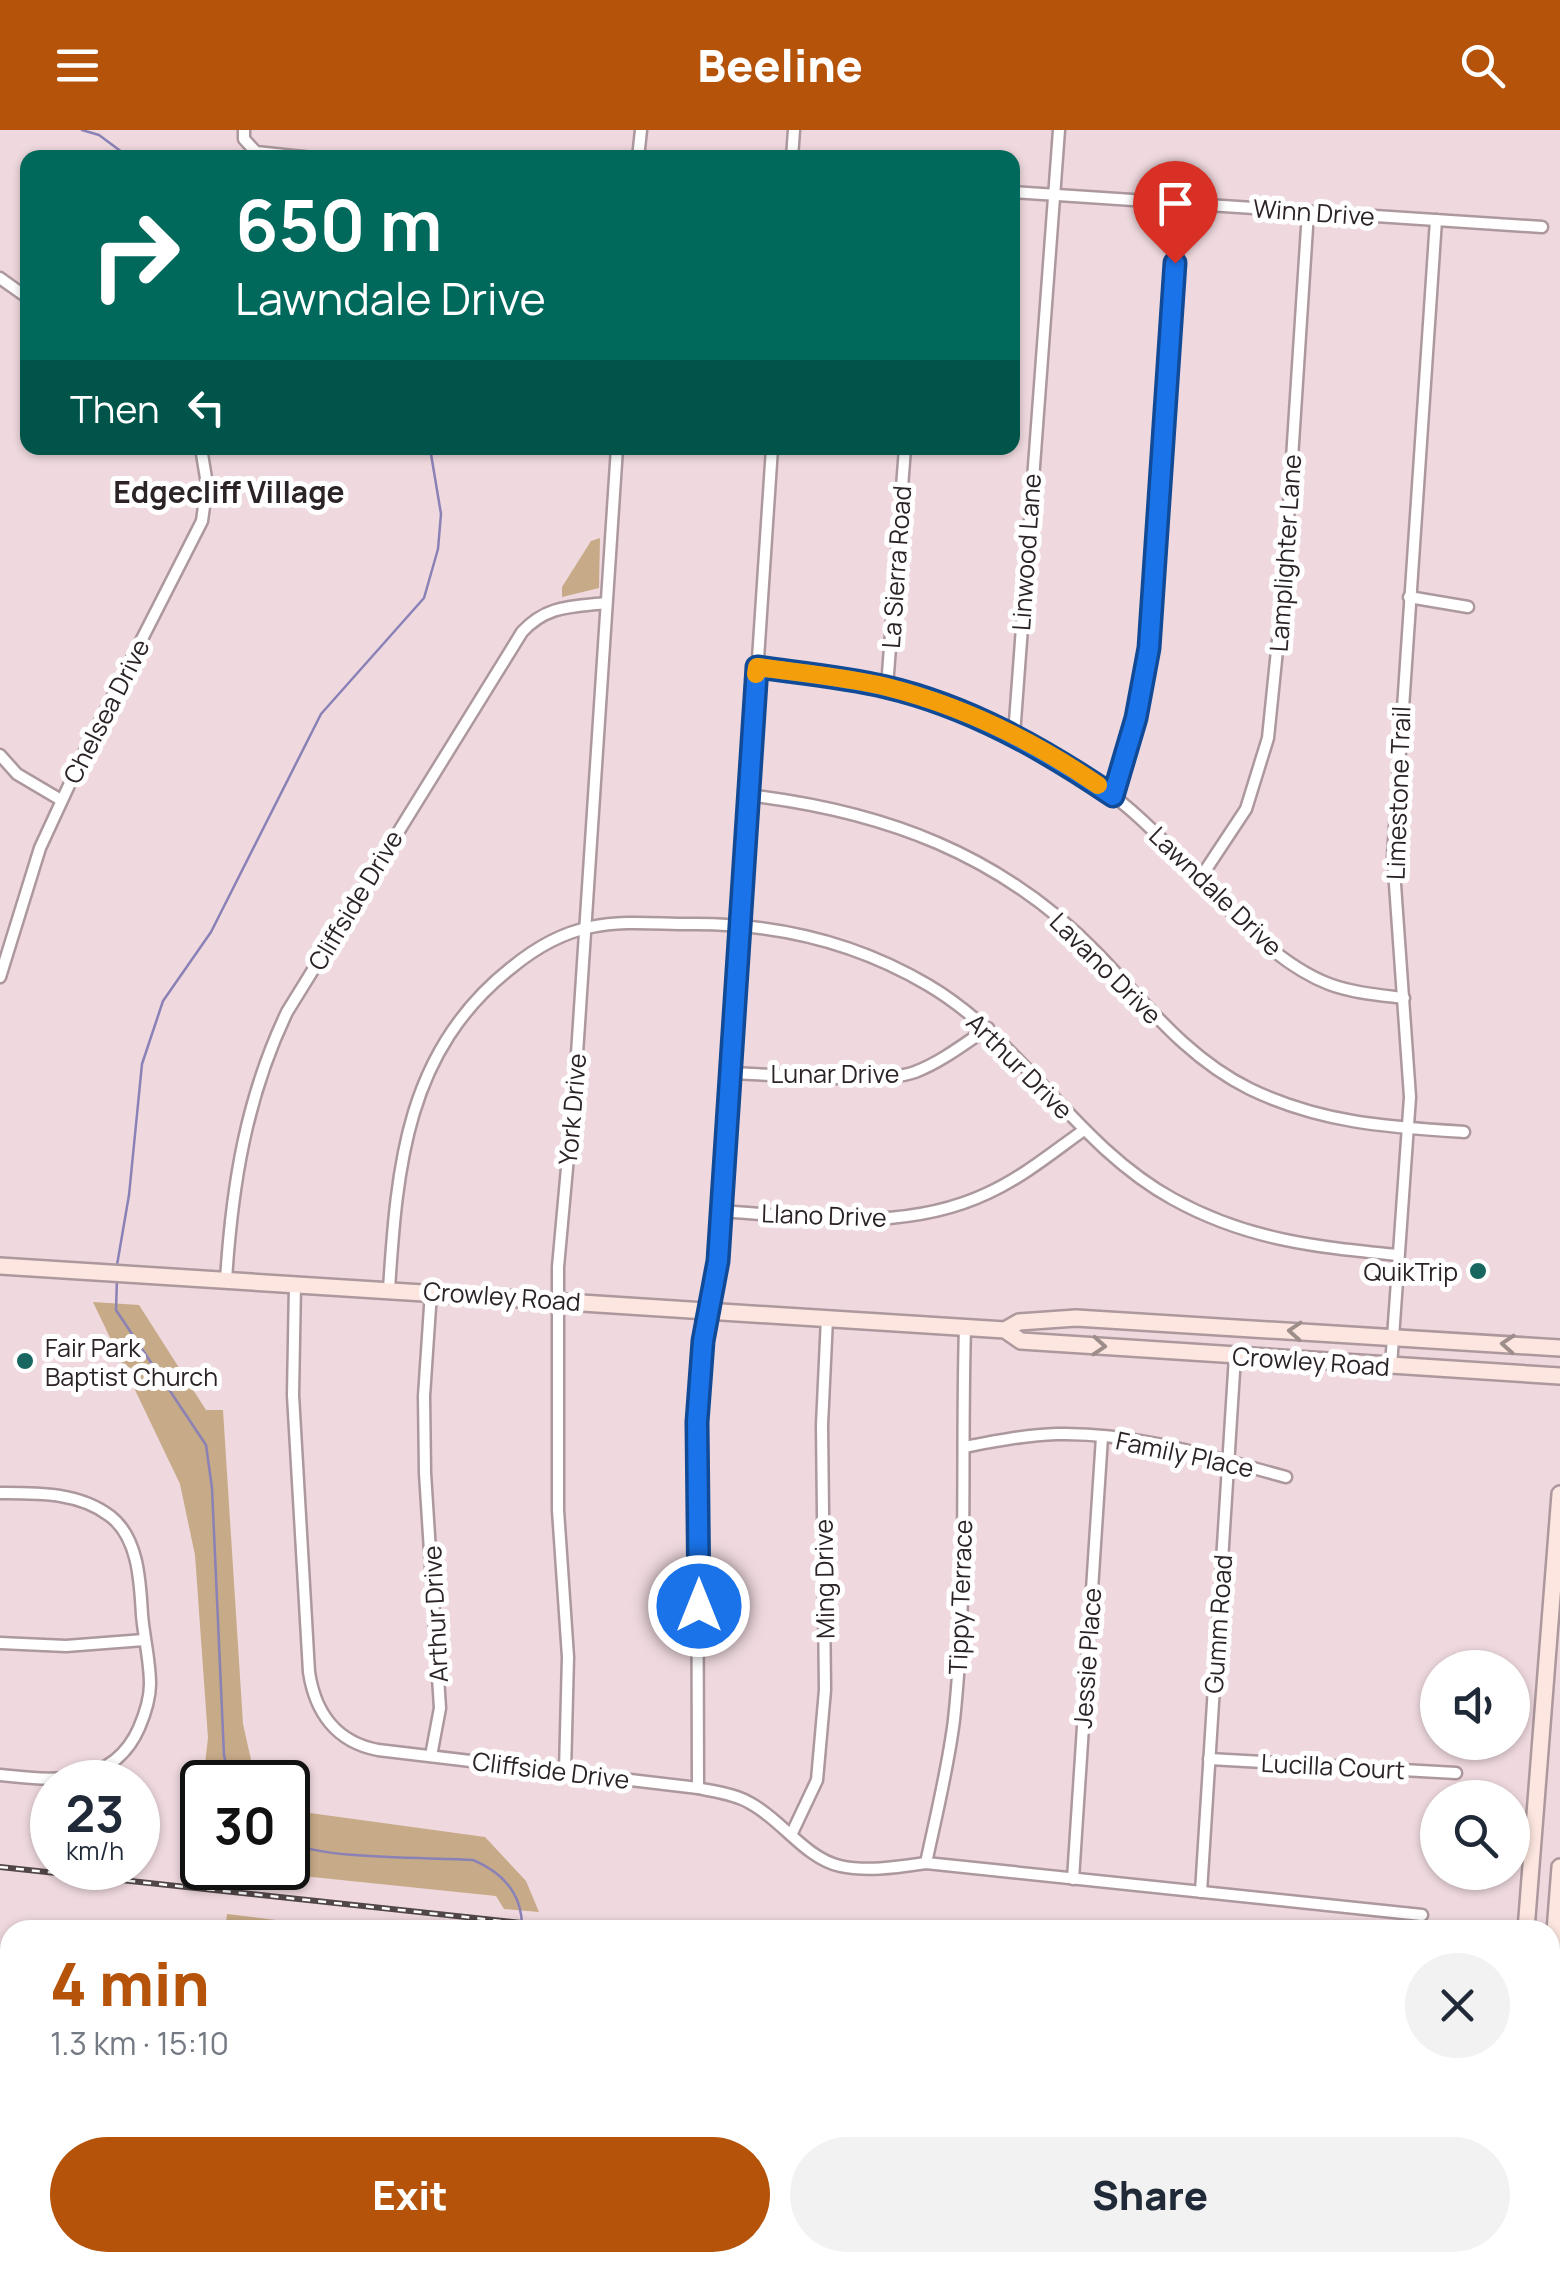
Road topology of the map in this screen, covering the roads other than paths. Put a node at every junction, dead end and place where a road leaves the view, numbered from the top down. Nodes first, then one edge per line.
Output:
1 (1059, 130) edge
2 (1020, 192) edge
3 (1054, 193) junction
4 (1180, 203) junction
5 (1308, 212) junction
6 (1436, 220) junction
7 (1542, 227) dead end
8 (203, 455) edge
9 (617, 455) edge
10 (772, 455) edge
11 (904, 455) edge
12 (1409, 597) junction
13 (606, 603) junction
14 (1468, 607) dead end
15 (757, 667) junction
16 (886, 687) junction
17 (1014, 735) junction
18 (0, 756) edge
19 (747, 796) junction
20 (1113, 796) junction
21 (61, 800) junction
22 (1201, 877) junction
23 (738, 926) junction
24 (585, 928) junction
25 (0, 977) edge
26 (1404, 998) junction
27 (988, 1028) junction
28 (729, 1072) junction
29 (1409, 1128) junction
30 (1084, 1130) junction
31 (1464, 1132) dead end
32 (720, 1210) junction
33 (1398, 1256) junction
34 (0, 1266) edge
35 (226, 1280) junction
36 (295, 1284) junction
37 (389, 1289) junction
38 (431, 1292) junction
39 (560, 1300) junction
40 (710, 1310) junction
41 (826, 1318) junction
42 (964, 1328) junction
43 (1005, 1330) junction
44 (1393, 1337) junction
45 (1560, 1348) edge
46 (1235, 1356) junction
47 (1391, 1366) junction
48 (1560, 1376) edge
49 (1102, 1437) junction
50 (964, 1447) junction
51 (1228, 1461) junction
52 (1286, 1476) dead end
53 (0, 1493) edge
54 (1560, 1494) edge
55 (1556, 1593) edge
56 (144, 1640) junction
57 (0, 1643) edge
58 (431, 1756) junction
59 (1209, 1759) junction
60 (565, 1772) junction
61 (1456, 1773) dead end
62 (0, 1775) edge
63 (698, 1788) junction
64 (792, 1833) junction
65 (926, 1863) junction
66 (1560, 1867) edge
67 (1073, 1879) junction
68 (1200, 1892) junction
69 (1422, 1915) dead end
70 (1527, 1920) edge
71 (1556, 1920) edge

1 - 3 street, Linwood Lane
2 - 3 street, Winn Drive
3 - 4 street, Winn Drive
3 - 17 street, Linwood Lane
4 - 5 street, Winn Drive
4 - 20 street
5 - 6 street, Winn Drive
5 - 22 street, Lamplighter Lane
6 - 7 street, Winn Drive
6 - 12 street, Limestone Trail
8 - 21 street, Chelsea Drive
9 - 13 street, York Drive
10 - 15 street
11 - 16 street, La Sierra Road
12 - 14 street
12 - 26 street, Limestone Trail
13 - 24 street, York Drive
13 - 35 street, Cliffside Drive
15 - 16 street, Lawndale Drive
15 - 19 street
16 - 17 street, Lawndale Drive
17 - 20 street, Lawndale Drive
18 - 21 street
19 - 23 street
19 - 29 street, Lavano Drive
20 - 22 street, Lawndale Drive
21 - 25 street, Chelsea Drive
22 - 26 street, Lawndale Drive
23 - 24 street, Arthur Drive
23 - 27 street, Arthur Drive
23 - 28 street
24 - 37 street, Arthur Drive
24 - 39 street, York Drive
26 - 29 street, Limestone Trail
27 - 28 street, Lunar Drive
27 - 30 street, Arthur Drive
28 - 32 street
29 - 31 street, Lavano Drive
29 - 33 street, Limestone Trail
30 - 32 street, Llano Drive
30 - 33 street, Arthur Drive
32 - 40 street
33 - 44 street, Limestone Trail
34 - 35 main road, Crowley Road
35 - 36 main road, Crowley Road
36 - 37 main road, Crowley Road
36 - 58 street, Cliffside Drive
37 - 38 main road, Crowley Road
38 - 39 main road, Crowley Road
38 - 58 street, Arthur Drive
39 - 40 main road, Crowley Road
39 - 60 street, York Drive
40 - 41 main road, Crowley Road
40 - 63 street
41 - 42 main road, Crowley Road
41 - 64 street, Ming Drive
42 - 43 main road, Crowley Road
42 - 50 street, Tippy Terrace
44 -> 43 main road, Crowley Road
43 -> 46 main road, Crowley Road
45 -> 44 main road, Crowley Road
44 - 47 street, Limestone Trail
46 - 47 main road, Crowley Road
46 - 51 street, Gumm Road
47 - 48 main road, Crowley Road
49 - 50 street, Family Place
49 - 51 street, Family Place
49 - 67 street, Jessie Place
50 - 65 street, Tippy Terrace
51 - 52 street, Family Place
51 - 59 street, Gumm Road
53 - 56 street
54 - 55 main road
55 - 70 main road
56 - 57 street
56 - 62 street
58 - 60 street, Cliffside Drive
59 - 61 street, Lucilla Court
59 - 68 street, Gumm Road
60 - 63 street, Cliffside Drive
63 - 64 street, Cliffside Drive
64 - 65 street, Cliffside Drive
65 - 67 street, Cliffside Drive
66 - 71 main road
67 - 68 street, Cliffside Drive
68 - 69 street, Cliffside Drive

